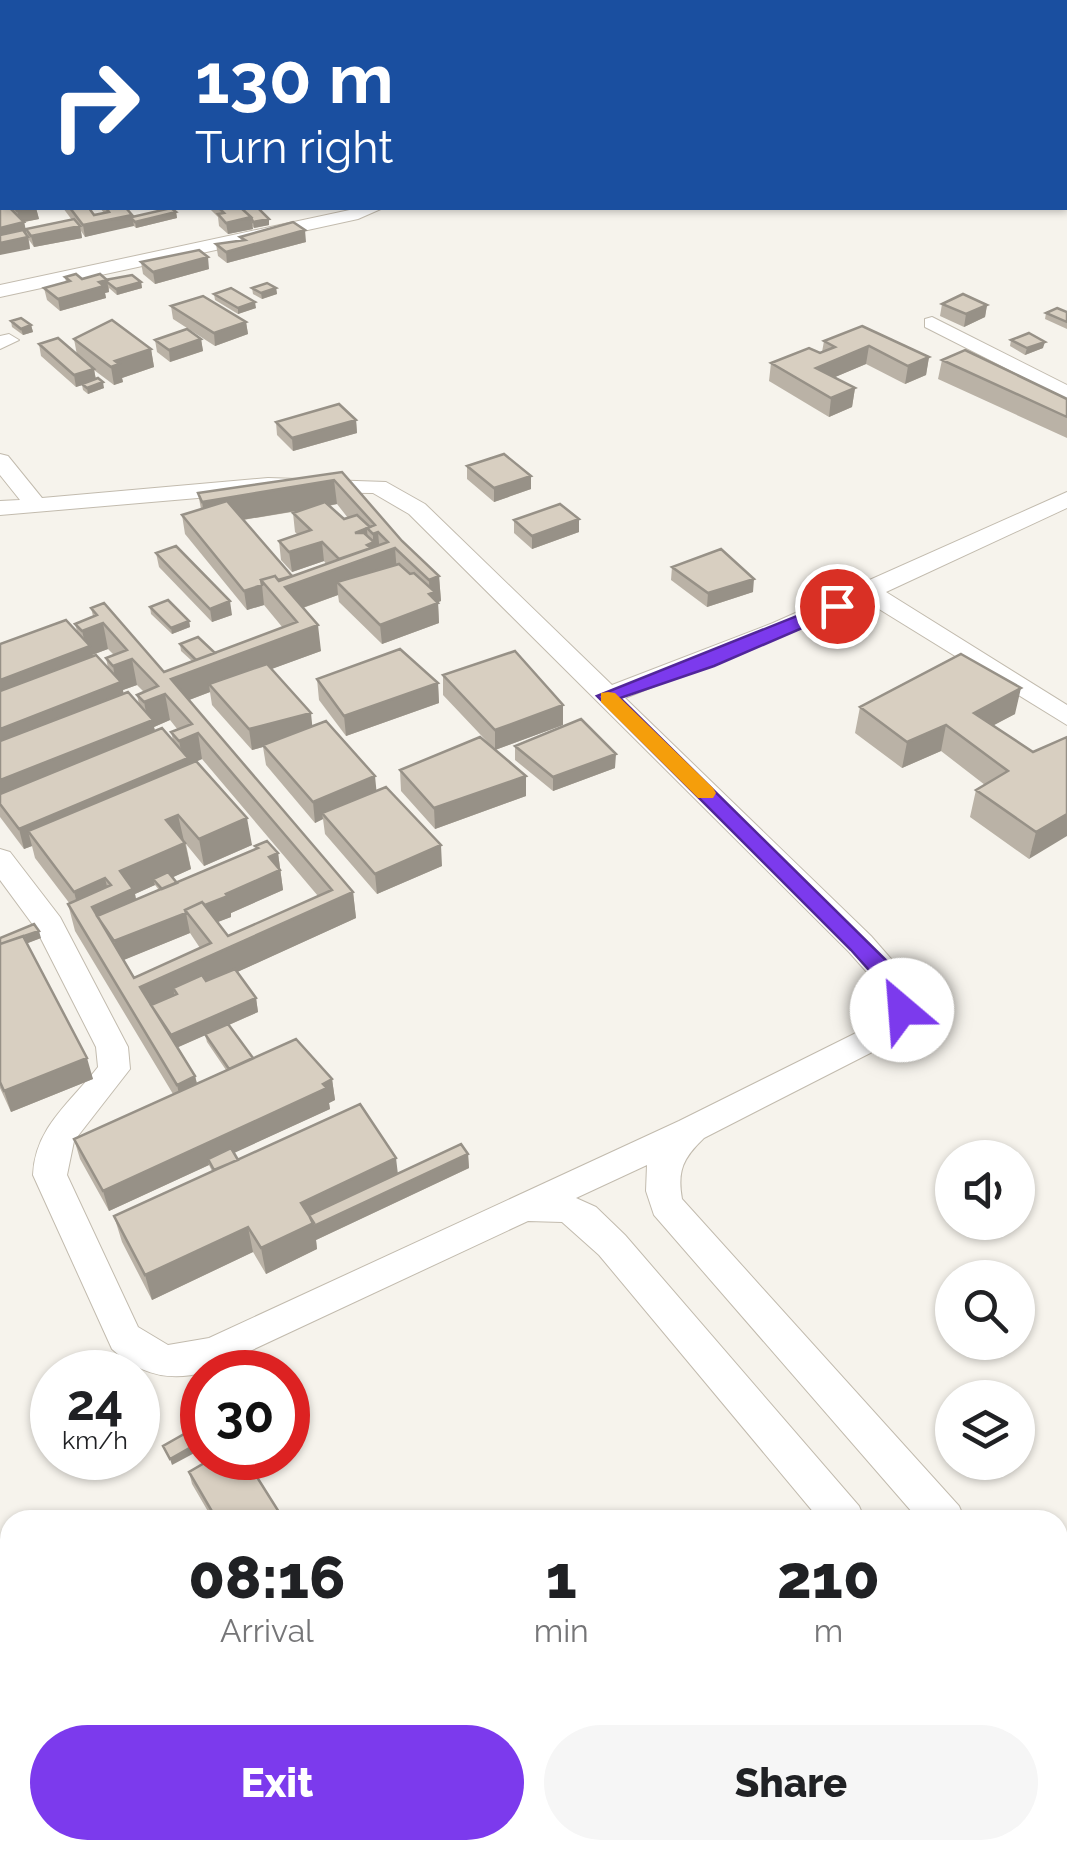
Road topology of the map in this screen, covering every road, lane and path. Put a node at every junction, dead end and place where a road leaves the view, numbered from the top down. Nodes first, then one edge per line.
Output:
1 (369, 210) edge
2 (0, 291) edge
3 (932, 323) dead end
4 (1067, 394) edge
5 (0, 461) edge
6 (1067, 499) edge
7 (36, 505) junction
8 (0, 508) edge
9 (870, 592) junction
10 (606, 696) junction
11 (1067, 717) edge
12 (0, 859) edge
13 (692, 1129) junction
14 (524, 1207) junction
15 (837, 1510) edge
16 (936, 1510) edge

1 - 2 street
3 - 4 street
5 - 7 street
6 - 9 street
7 - 8 street
7 - 10 street
9 - 10 street
9 - 11 street
10 - 13 street
12 - 14 street
13 - 14 street
13 - 16 street
14 - 15 street

